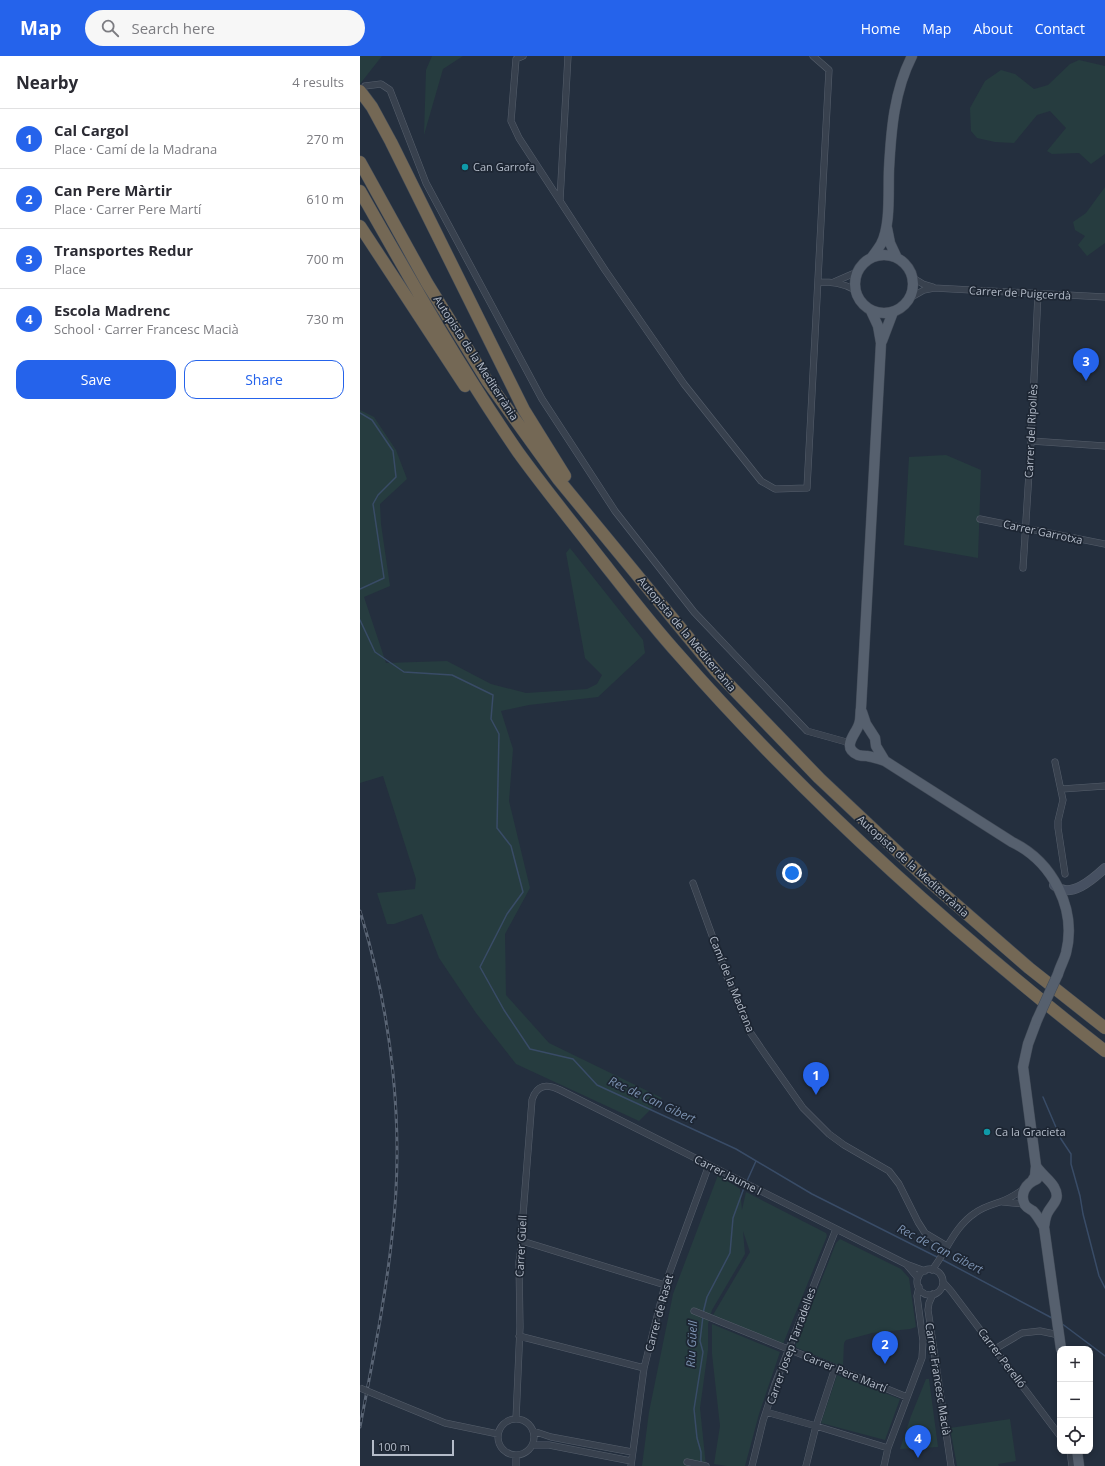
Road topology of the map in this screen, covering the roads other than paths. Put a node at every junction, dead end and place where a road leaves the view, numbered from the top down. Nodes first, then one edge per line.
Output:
1 (523, 56) edge
2 (568, 56) edge
3 (813, 56) edge
4 (912, 56) edge
5 (362, 88) edge
6 (360, 162) edge
7 (360, 191) edge
8 (560, 201) junction
9 (360, 226) edge
10 (886, 226) junction
11 (872, 257) junction
12 (897, 258) junction
13 (857, 272) junction
14 (913, 278) junction
15 (818, 282) junction
16 (834, 282) junction
17 (934, 288) junction
18 (855, 290) junction
19 (1038, 294) junction
20 (1105, 297) edge
21 (910, 298) junction
22 (871, 311) junction
23 (893, 312) junction
24 (881, 343) junction
25 (1031, 441) junction
26 (1105, 446) edge
27 (540, 482) junction
28 (586, 513) junction
29 (980, 519) dead end
30 (1026, 528) junction
31 (1105, 544) edge
32 (1023, 568) dead end
33 (861, 708) junction
34 (856, 731) junction
35 (871, 732) junction
36 (850, 743) junction
37 (876, 746) junction
38 (866, 756) junction
39 (885, 761) junction
40 (1056, 762) dead end
41 (1105, 786) edge
42 (1062, 789) junction
43 (1012, 842) junction
44 (1029, 852) junction
45 (1033, 862) junction
46 (1105, 868) edge
47 (1065, 874) dead end
48 (693, 883) dead end
49 (1079, 887) junction
50 (1059, 889) junction
51 (1066, 952) junction
52 (1059, 970) junction
53 (1105, 1028) edge
54 (1105, 1051) edge
55 (550, 1086) joint
56 (709, 1165) junction
57 (1036, 1166) junction
58 (1048, 1181) junction
59 (1028, 1185) junction
60 (1001, 1202) junction
61 (1029, 1208) junction
62 (1049, 1210) junction
63 (1044, 1227) junction
64 (836, 1229) junction
65 (522, 1241) junction
66 (946, 1248) junction
67 (906, 1264) junction
68 (925, 1271) junction
69 (935, 1271) junction
70 (918, 1278) junction
71 (943, 1282) junction
72 (664, 1285) junction
73 (919, 1287) junction
74 (933, 1294) junction
75 (694, 1311) dead end
76 (1059, 1331) junction
77 (519, 1336) junction
78 (1061, 1346) edge
79 (787, 1349) junction
80 (995, 1349) junction
81 (644, 1368) junction
82 (835, 1368) junction
83 (360, 1388) edge
84 (907, 1397) junction
85 (766, 1412) junction
86 (516, 1419) junction
87 (816, 1426) junction
88 (533, 1430) junction
89 (1057, 1432) edge
90 (498, 1434) junction
91 (533, 1445) junction
92 (888, 1448) junction
93 (632, 1452) junction
94 (1071, 1454) edge
95 (1077, 1454) edge
96 (516, 1455) junction
97 (687, 1462) dead end
98 (631, 1464) edge
99 (516, 1466) edge
100 (706, 1466) edge
101 (752, 1466) edge
102 (806, 1466) edge
103 (884, 1466) edge
104 (951, 1466) edge
105 (1077, 1466) edge

1 - 8 street
2 - 8 street
3 - 15 street
4 - 10 main road
5 - 28 highway
5 - 36 street
6 - 28 highway, Autopista de la Mediterrània
7 - 27 highway, Autopista de la Mediterrània
8 - 15 street
9 - 27 highway
10 - 11 main road
10 - 12 main road
11 - 12 main road
11 - 13 main road
12 - 14 main road
13 - 16 street
13 - 18 main road
14 - 17 street, Carrer de Puigcerdà
14 - 21 main road
15 - 16 street
16 - 18 street
17 - 19 street, Carrer de Puigcerdà
17 - 21 street, Carrer de Puigcerdà
18 - 22 main road
19 - 20 street, Carrer de Puigcerdà
19 - 25 street, Carrer del Ripollès
21 - 23 main road
22 - 23 main road
22 - 24 main road
23 - 24 main road
24 - 33 main road
25 - 26 street
25 - 30 street, Carrer del Ripollès
27 - 54 highway, Autopista de la Mediterrània
28 - 53 highway, Autopista de la Mediterrània
29 - 30 street, Carrer Garrotxa
30 - 31 street, Carrer Garrotxa
30 - 32 street, Carrer del Ripollès
33 - 34 main road
33 - 35 main road
34 - 35 main road
34 - 36 main road
35 - 37 main road
36 - 38 main road
37 - 38 main road
37 - 39 main road
38 - 39 main road
39 - 43 main road
40 - 42 street
41 - 42 street
42 - 47 street
43 - 44 main road
43 - 45 main road
44 - 49 street
44 - 50 main road
45 - 50 street
45 - 52 main road
46 - 49 street
48 - 66 street, Camí de la Madrana
49 - 50 street
49 - 51 street
50 - 51 main road
51 - 52 main road
52 - 57 main road, bridge
55 - 56 street, Carrer Jaume I
55 - 65 street, Carrer Güell
56 - 64 street, Carrer Jaume I
56 - 72 street, Carrer de Raset
57 - 58 main road
57 - 59 main road
58 - 59 main road
58 - 62 main road
59 - 60 street
59 - 61 main road
60 - 61 street
60 - 66 street
61 - 62 main road
61 - 63 main road
62 - 63 main road
63 - 76 main road
64 - 67 street, Carrer Jaume I
64 - 79 street, Carrer Josep Tarradelles
65 - 72 street
65 - 77 street, Carrer Güell
66 - 69 street
67 - 68 street, Carrer Jaume I
67 - 70 street, Carrer Jaume I
68 - 69 street
68 - 70 street
69 - 71 street
70 - 73 street
71 - 74 street
71 - 80 street, Carrer Perelló
72 - 81 street, Carrer de Raset
73 - 74 street
73 - 84 street
74 - 104 street, Carrer Francesc Macià
75 - 79 street, Carrer Pere Martí
76 - 78 main road
76 - 80 street
77 - 81 street
77 - 86 street, Carrer Güell
79 - 82 street, Carrer Pere Martí
79 - 85 street, Carrer Josep Tarradelles
80 - 89 street, Carrer Perelló
81 - 93 street, Carrer de Raset
82 - 84 street, Carrer Pere Martí
82 - 87 street
83 - 90 street, bridge
84 - 92 street
85 - 87 street
85 - 101 street, Carrer Josep Tarradelles
86 - 88 street
86 - 90 street
87 - 92 street
87 - 102 street
88 - 91 street
88 - 93 street
90 - 96 street
91 - 96 street
91 - 98 street
92 - 103 street
93 - 98 street, Carrer de Raset
94 - 105 street
95 - 105 main road
96 - 99 street
97 - 100 street

